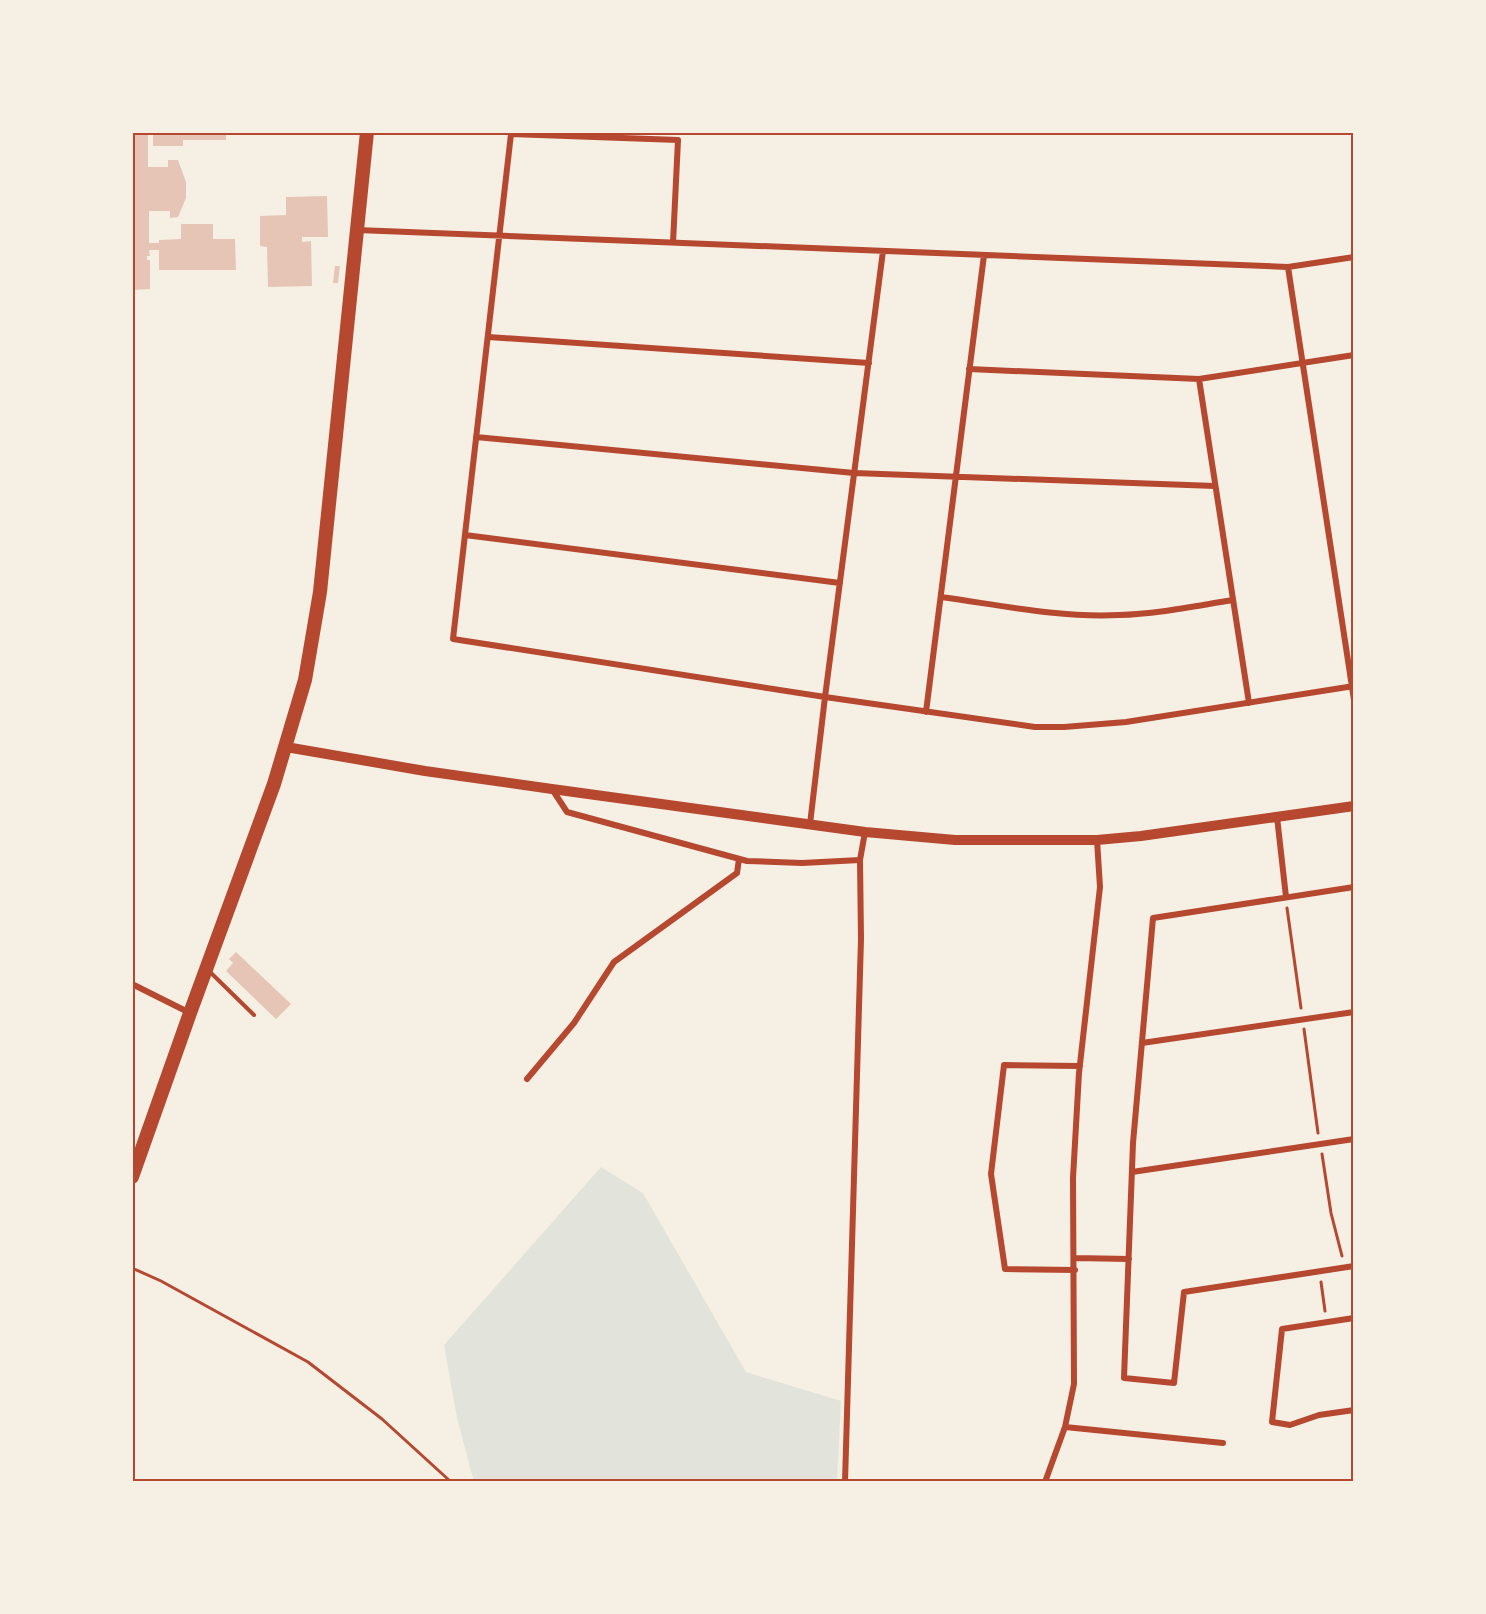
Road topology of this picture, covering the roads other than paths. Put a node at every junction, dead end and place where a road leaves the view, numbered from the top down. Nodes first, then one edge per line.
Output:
1 (367, 132) edge
2 (357, 230) junction
3 (500, 236) junction
4 (673, 243) junction
5 (883, 251) junction
6 (984, 255) junction
7 (1354, 256) edge
8 (1288, 267) junction
9 (488, 337) junction
10 (1354, 355) edge
11 (869, 363) junction
12 (1302, 363) junction
13 (969, 369) junction
14 (1199, 379) junction
15 (476, 437) junction
16 (854, 473) junction
17 (956, 477) junction
18 (1215, 486) junction
19 (465, 535) junction
20 (840, 583) junction
21 (941, 597) junction
22 (1233, 600) junction
23 (1353, 687) edge
24 (825, 697) junction
25 (1354, 700) edge
26 (1249, 703) junction
27 (926, 712) junction
28 (286, 747) junction
29 (552, 789) junction
30 (1354, 806) edge
31 (1277, 817) junction
32 (810, 824) junction
33 (865, 832) junction
34 (1097, 840) junction
35 (739, 859) junction
36 (860, 860) junction
37 (1354, 887) edge
38 (1286, 897) junction
39 (206, 969) junction
40 (132, 984) edge
41 (1354, 1012) edge
42 (189, 1013) junction
43 (254, 1015) dead end
44 (1142, 1043) junction
45 (1080, 1066) junction
46 (527, 1079) dead end
47 (1354, 1139) edge
48 (1132, 1172) junction
49 (132, 1177) edge
50 (1075, 1258) junction
51 (1129, 1259) junction
52 (1354, 1266) edge
53 (1075, 1270) junction
54 (1354, 1318) edge
55 (1354, 1410) edge
56 (1065, 1427) junction
57 (1223, 1443) dead end
58 (845, 1482) edge
59 (1045, 1482) edge

1 - 2 main road
2 - 3 street
2 - 28 main road
3 - 4 street
3 - 4 street
3 - 9 street
4 - 5 street
5 - 6 street
5 - 11 street
6 - 8 street
6 - 13 street
7 - 8 street
8 - 12 street
9 - 11 street
9 - 15 street
10 - 12 street
11 - 16 street
12 - 14 street
12 - 23 street
13 - 14 street
13 - 17 street
14 - 18 street
15 - 16 street
15 - 19 street
16 - 17 street
16 - 20 street
17 - 18 street
17 - 21 street
18 - 22 street
19 - 20 street
19 - 24 street
20 - 24 street
21 - 22 street
21 - 27 street
22 - 26 street
23 - 25 street
23 - 26 street
24 - 27 street
24 - 32 street
26 - 27 street
28 - 29 street
28 - 39 main road
29 - 32 street
29 - 35 street
30 - 31 street
31 - 34 street
31 - 38 street
32 - 33 street
33 - 34 street
33 - 36 street
34 - 45 street
35 - 36 street
35 - 46 street
36 - 58 street
37 - 38 street
38 - 44 street
39 - 42 main road
39 - 43 lane
40 - 42 street
41 - 44 street
42 - 49 main road
44 - 48 street
45 - 50 street
45 - 53 street
47 - 48 street
48 - 51 street
50 - 51 street
50 - 53 street
51 - 52 street
53 - 56 street
54 - 55 street
56 - 57 street
56 - 59 street

